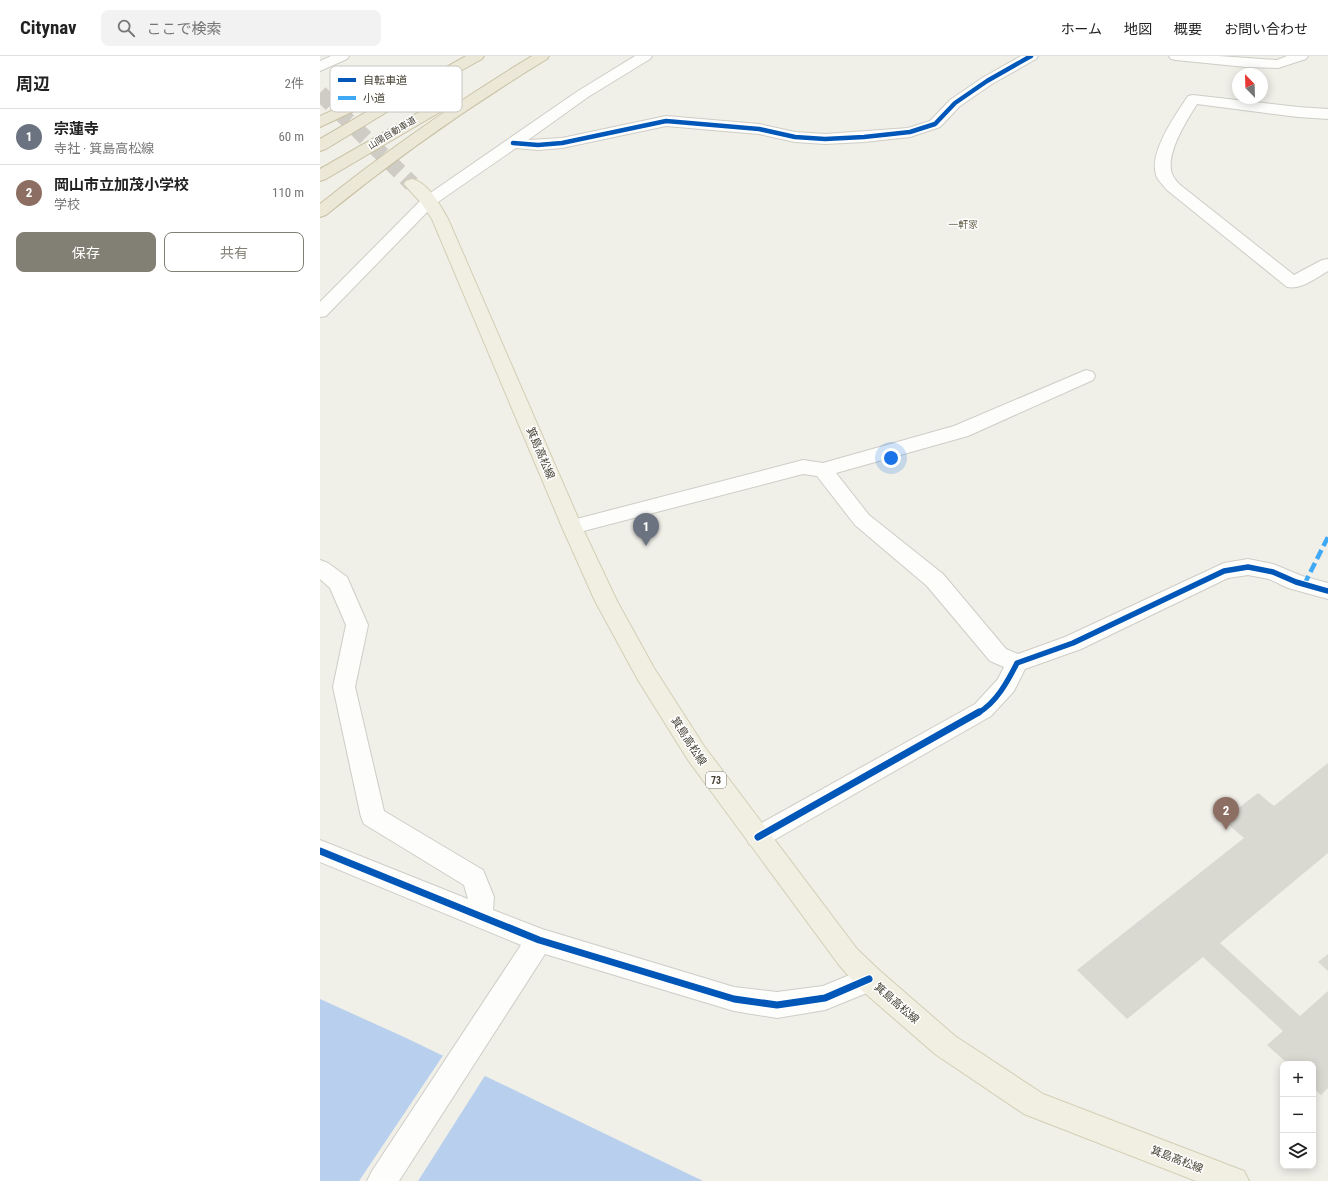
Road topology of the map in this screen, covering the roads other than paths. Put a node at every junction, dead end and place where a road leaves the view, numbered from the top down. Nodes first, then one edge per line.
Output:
1 (342, 56) edge
2 (460, 56) edge
3 (477, 56) edge
4 (528, 56) edge
5 (542, 56) edge
6 (645, 56) edge
7 (1031, 56) edge
8 (1176, 56) edge
9 (1301, 56) edge
10 (439, 66) edge
11 (459, 66) edge
12 (320, 67) edge
13 (462, 93) edge
14 (462, 107) edge
15 (341, 112) edge
16 (377, 112) edge
17 (428, 112) edge
18 (454, 112) edge
19 (1328, 114) edge
20 (320, 122) edge
21 (513, 143) junction
22 (320, 146) edge
23 (320, 176) edge
24 (412, 184) tunnel mouth
25 (429, 201) junction
26 (320, 212) edge
27 (1328, 264) edge
28 (320, 312) edge
29 (1086, 376) dead end
30 (823, 470) junction
31 (572, 527) junction
32 (320, 568) edge
33 (1328, 592) edge
34 (1017, 663) junction
35 (758, 837) junction
36 (320, 851) edge
37 (480, 915) junction
38 (533, 950) junction
39 (869, 979) junction
40 (382, 1181) edge
41 (1234, 1181) edge

1 - 12 street
2 - 10 highway
3 - 11 highway
4 - 13 highway, 山陽自動車道
5 - 14 highway
6 - 21 street
7 - 21 street
8 - 9 street
15 - 20 highway
16 - 22 highway
17 - 23 highway, 山陽自動車道
18 - 26 highway
19 - 27 street
21 - 25 street
24 - 25 main road, 箕島高松線 / 73
25 - 28 street
25 - 31 main road, 箕島高松線 / 73
29 - 30 street
30 - 31 street
30 - 34 street
31 - 35 main road, 箕島高松線 / 73
32 - 37 street
33 - 34 street
34 - 35 street
35 - 39 main road, 箕島高松線 / 73
36 - 37 street
37 - 38 street
38 - 39 street
38 - 40 street
39 - 41 main road, 箕島高松線 / 73

